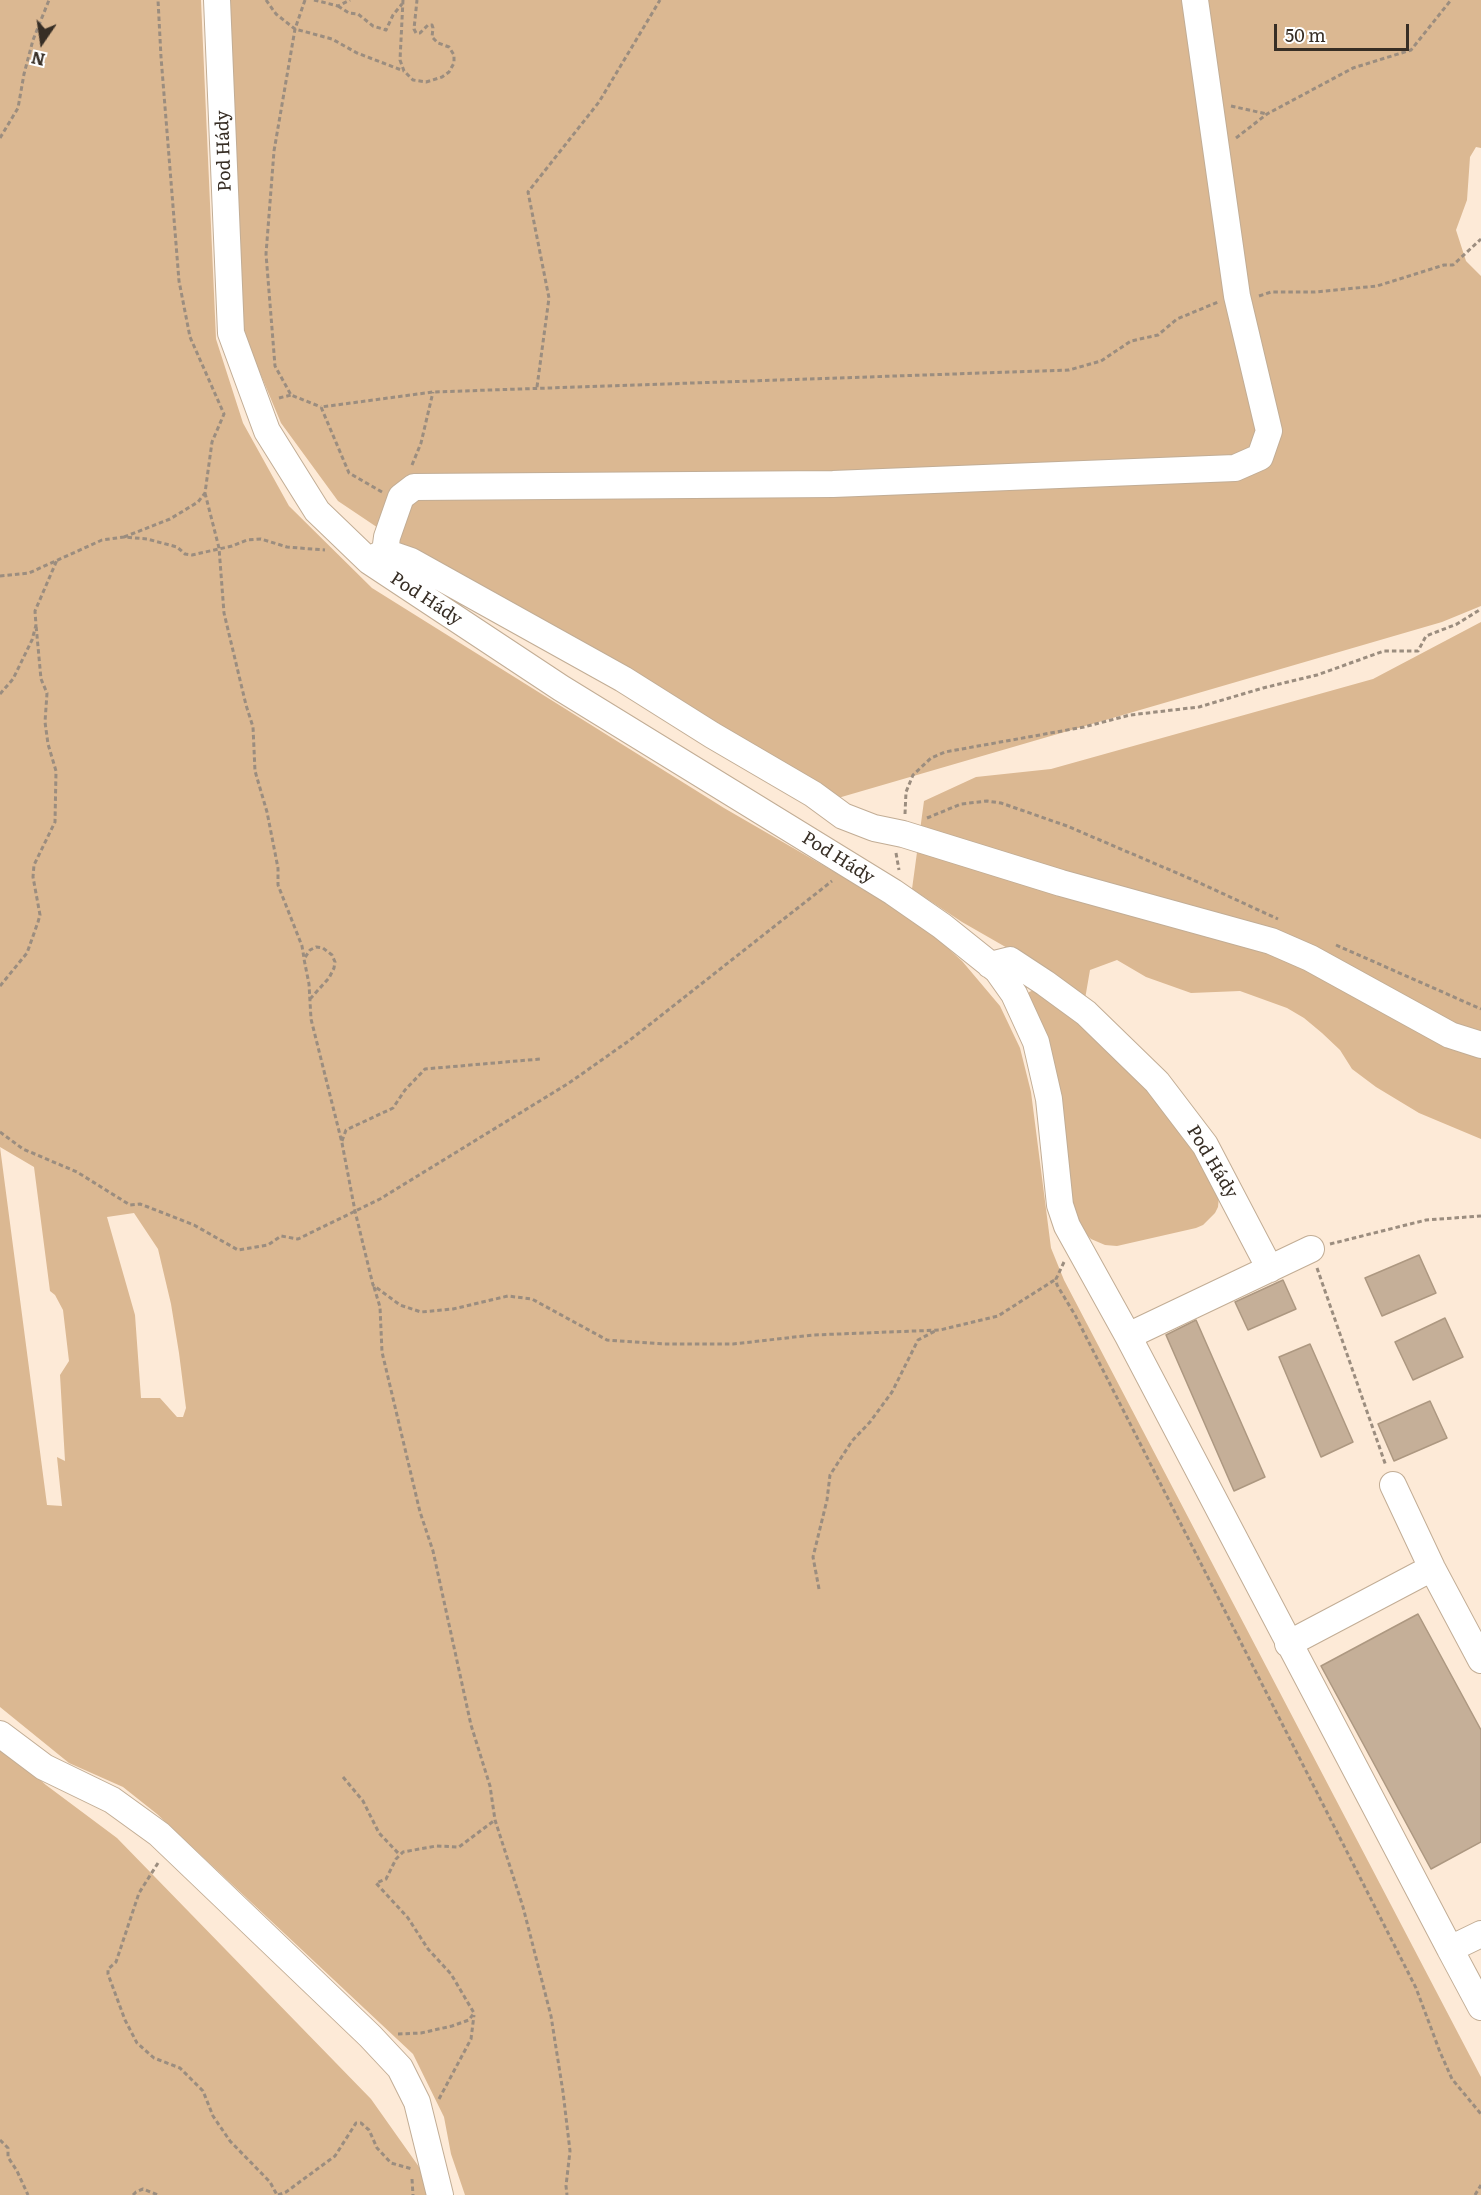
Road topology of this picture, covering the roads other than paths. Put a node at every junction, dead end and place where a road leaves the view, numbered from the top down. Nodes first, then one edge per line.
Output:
1 (217, 0) edge
2 (1195, 0) edge
3 (377, 557) junction
4 (990, 965) junction
5 (1481, 1045) edge
6 (1311, 1249) road end
7 (1270, 1269) junction
8 (1128, 1336) junction
9 (1392, 1485) road end
10 (1432, 1568) junction
11 (1288, 1644) junction
12 (1481, 1660) edge
13 (0, 1734) edge
14 (1481, 1934) edge
15 (1450, 1949) junction
16 (1481, 2007) edge
17 (440, 2195) edge

1 - 3 street, Pod Hády
2 - 3 street
3 - 4 street, Pod Hády
3 - 5 street
4 - 7 street, Pod Hády
4 - 8 street, Pod Hády
6 - 7 street
7 - 8 street
8 - 11 street, Pod Hády
9 - 10 street
10 - 11 street
10 - 12 street
11 - 15 street, Pod Hády
13 - 17 street
14 - 15 street
15 - 16 street, Pod Hády

